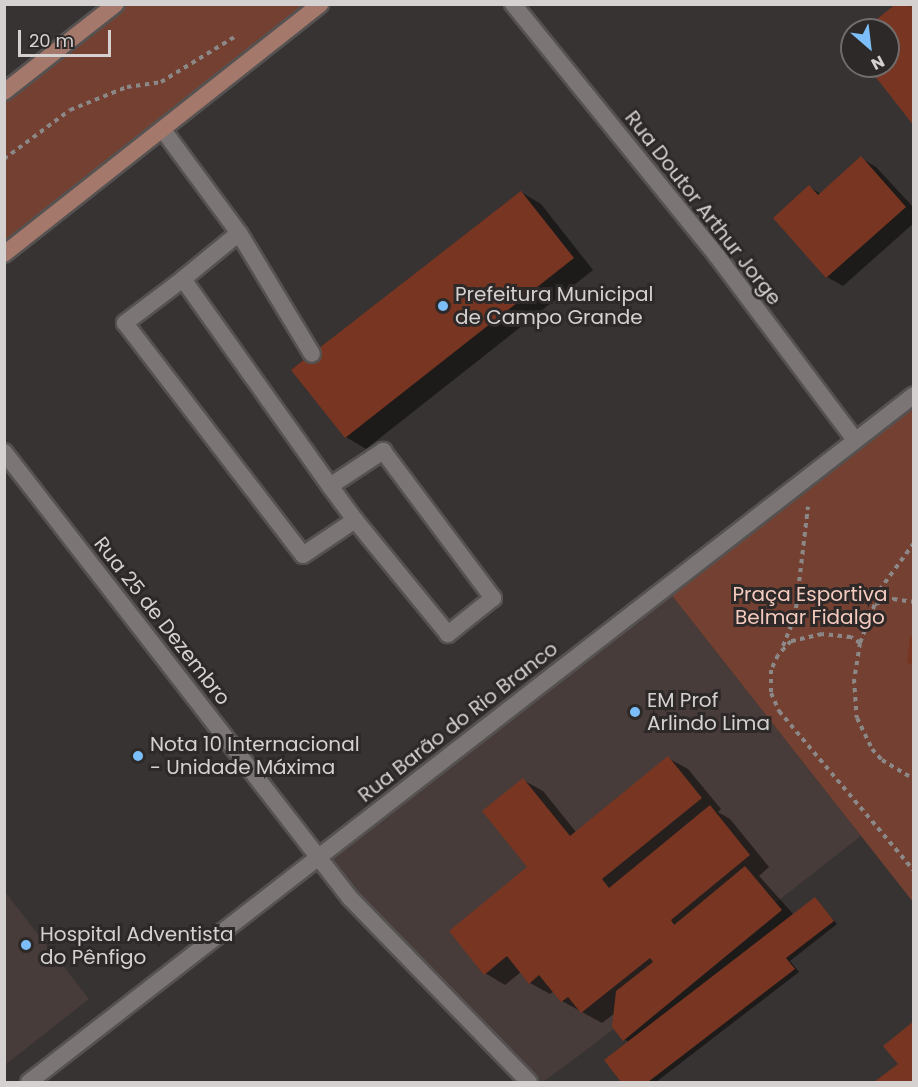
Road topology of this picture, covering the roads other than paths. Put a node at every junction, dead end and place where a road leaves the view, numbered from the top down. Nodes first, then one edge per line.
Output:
1 (116, 4) edge
2 (321, 4) edge
3 (513, 4) edge
4 (4, 92) edge
5 (163, 130) junction
6 (239, 233) junction
7 (4, 254) edge
8 (183, 279) junction
9 (312, 354) dead end
10 (914, 395) edge
11 (855, 440) junction
12 (4, 452) edge
13 (330, 486) junction
14 (355, 520) junction
15 (319, 857) junction
16 (29, 1083) edge
17 (529, 1083) edge

1 - 4 main road
2 - 5 main road
3 - 11 street, Rua Doutor Arthur Jorge
5 - 6 street
5 - 7 main road
6 - 8 street
6 - 9 street
8 - 13 street
8 - 14 street
10 - 11 street, Rua Barão do Rio Branco
11 - 15 street, Rua Barão do Rio Branco
12 - 15 street, Rua 25 de Dezembro
13 - 14 street
13 - 14 street
15 - 16 street, Rua Barão do Rio Branco
15 - 17 street, Rua 25 de Dezembro

